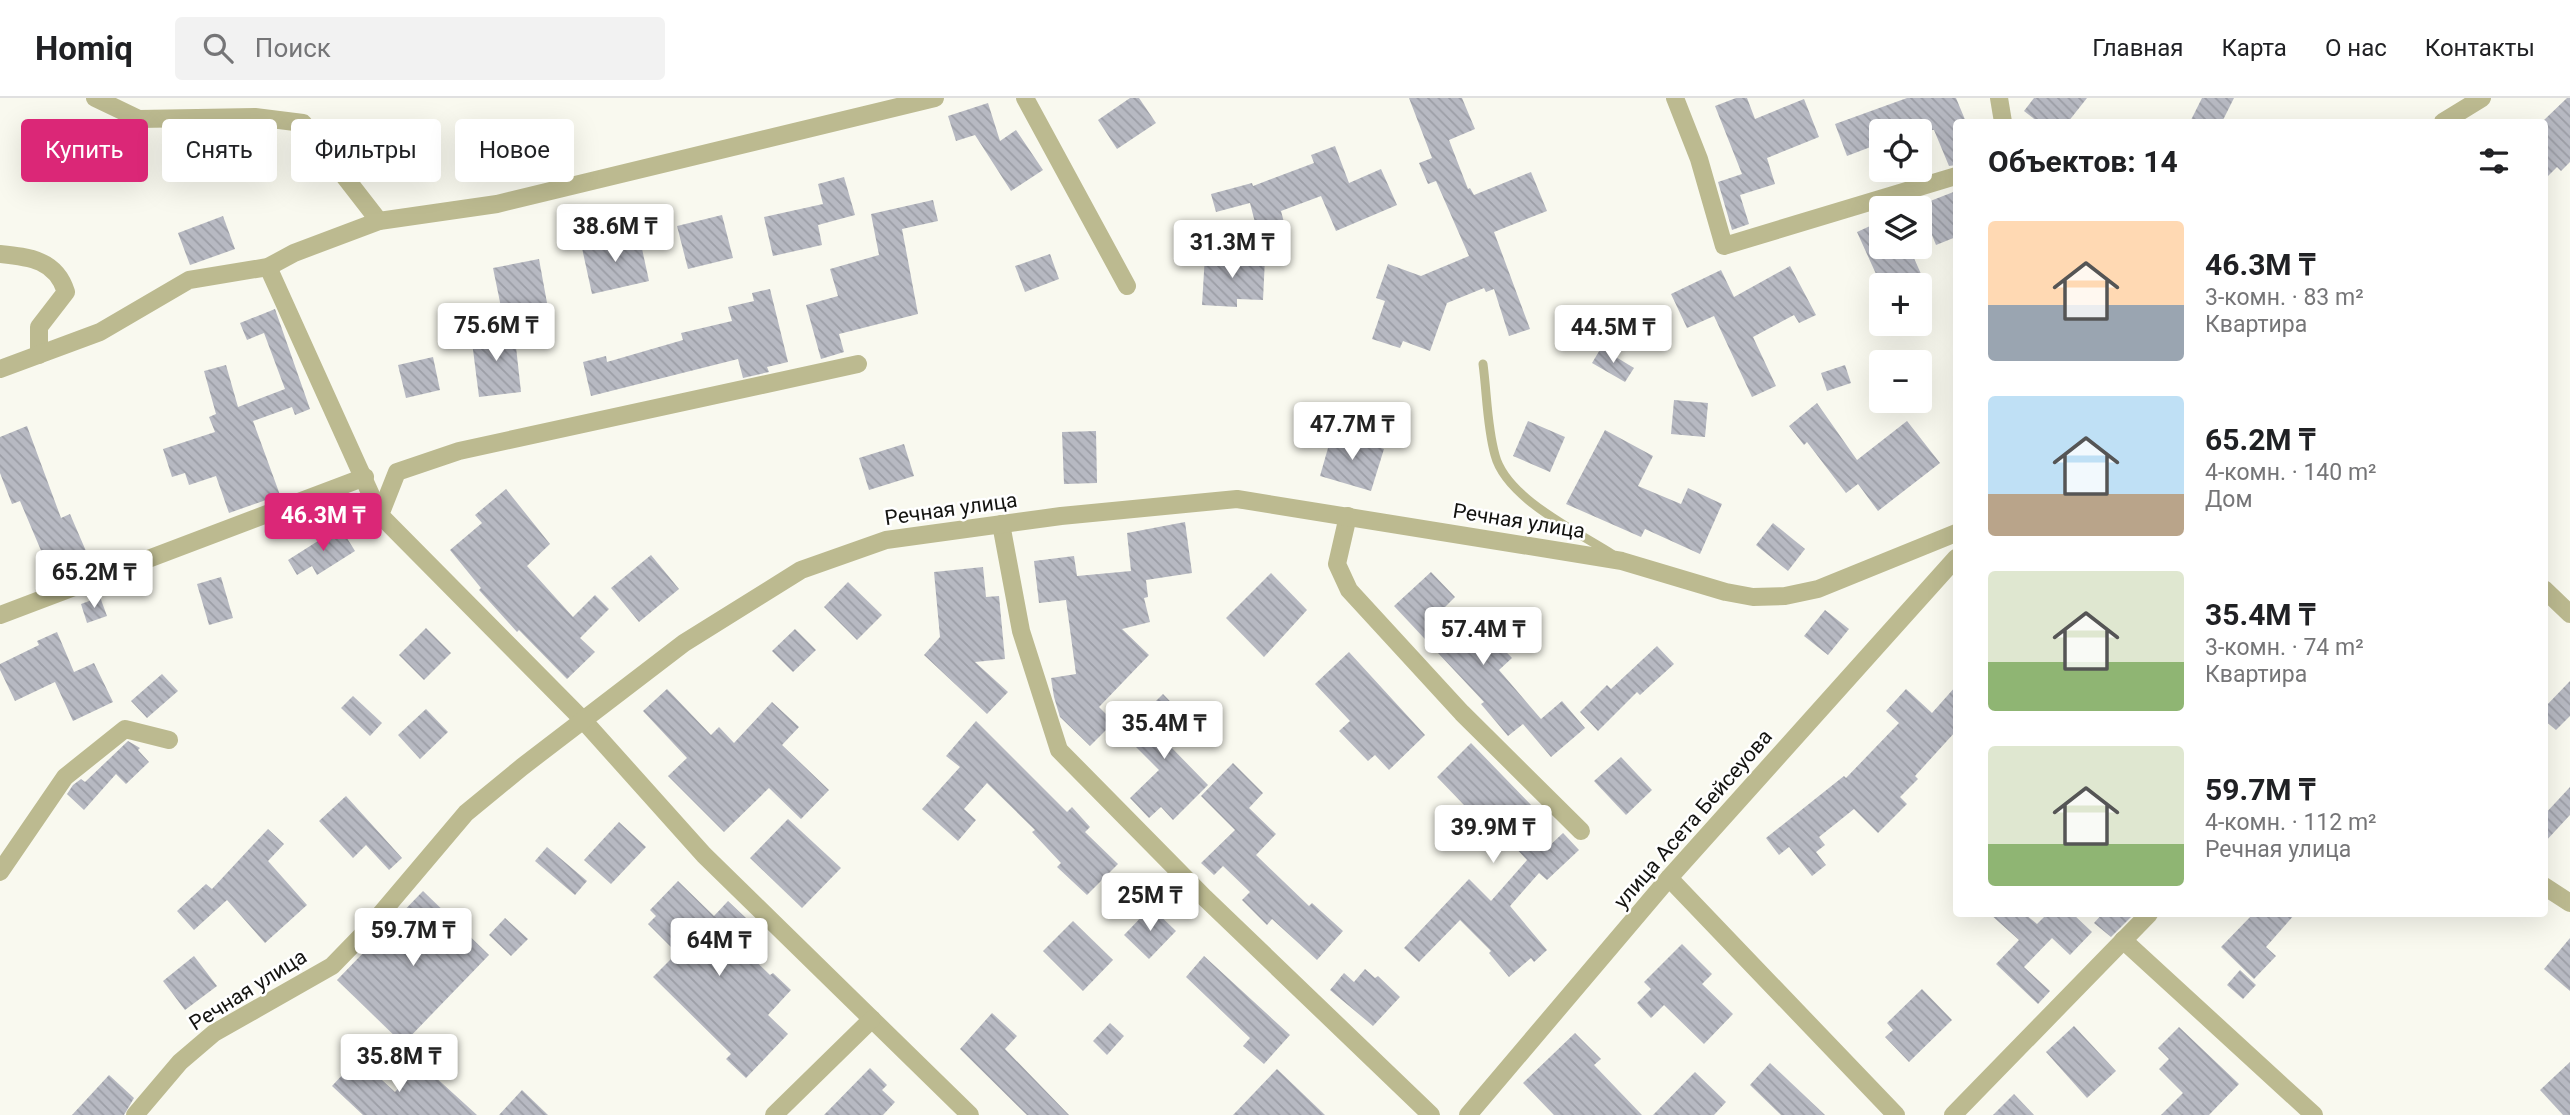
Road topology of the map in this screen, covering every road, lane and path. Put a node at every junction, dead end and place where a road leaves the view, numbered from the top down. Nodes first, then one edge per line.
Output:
1 (95, 98) edge
2 (935, 98) edge
3 (1025, 98) edge
4 (1675, 98) edge
5 (1999, 98) edge
6 (2482, 98) edge
7 (2003, 119) edge
8 (2448, 119) edge
9 (1953, 177) edge
10 (379, 221) junction
11 (0, 254) edge
12 (268, 267) junction
13 (1127, 286) dead end
14 (40, 355) junction
15 (858, 364) dead end
16 (1483, 365) dead end
17 (0, 369) edge
18 (365, 477) junction
19 (380, 515) junction
20 (1348, 516) junction
21 (1001, 524) junction
22 (1953, 534) edge
23 (1622, 561) junction
24 (1953, 561) edge
25 (2548, 593) edge
26 (2570, 614) edge
27 (0, 615) edge
28 (583, 720) junction
29 (169, 740) dead end
30 (1581, 831) dead end
31 (0, 872) edge
32 (1669, 878) junction
33 (2548, 889) edge
34 (2570, 903) edge
35 (2147, 917) edge
36 (2123, 940) junction
37 (872, 1019) junction
38 (135, 1115) edge
39 (774, 1115) edge
40 (970, 1115) edge
41 (1431, 1115) edge
42 (1468, 1115) edge
43 (1896, 1115) edge
44 (1953, 1115) edge
45 (2314, 1115) edge

1 - 10 street
2 - 10 street
3 - 13 street
4 - 9 street
5 - 7 street
6 - 8 street
10 - 12 street
11 - 14 street
12 - 14 street
12 - 18 street
14 - 17 street
15 - 19 street
16 - 23 lane
18 - 19 street
18 - 27 street
19 - 28 street
20 - 21 street, Речная улица
20 - 23 street, Речная улица
20 - 30 street
21 - 28 street, Речная улица
21 - 41 street
22 - 23 street, Речная улица
24 - 32 street, улица Асета Бейсеуова
25 - 26 street
28 - 37 street
28 - 38 street, Речная улица
29 - 31 street
32 - 42 street, улица Асета Бейсеуова
32 - 43 street
33 - 34 street
35 - 36 street
36 - 44 street
36 - 45 street
37 - 39 street
37 - 40 street

